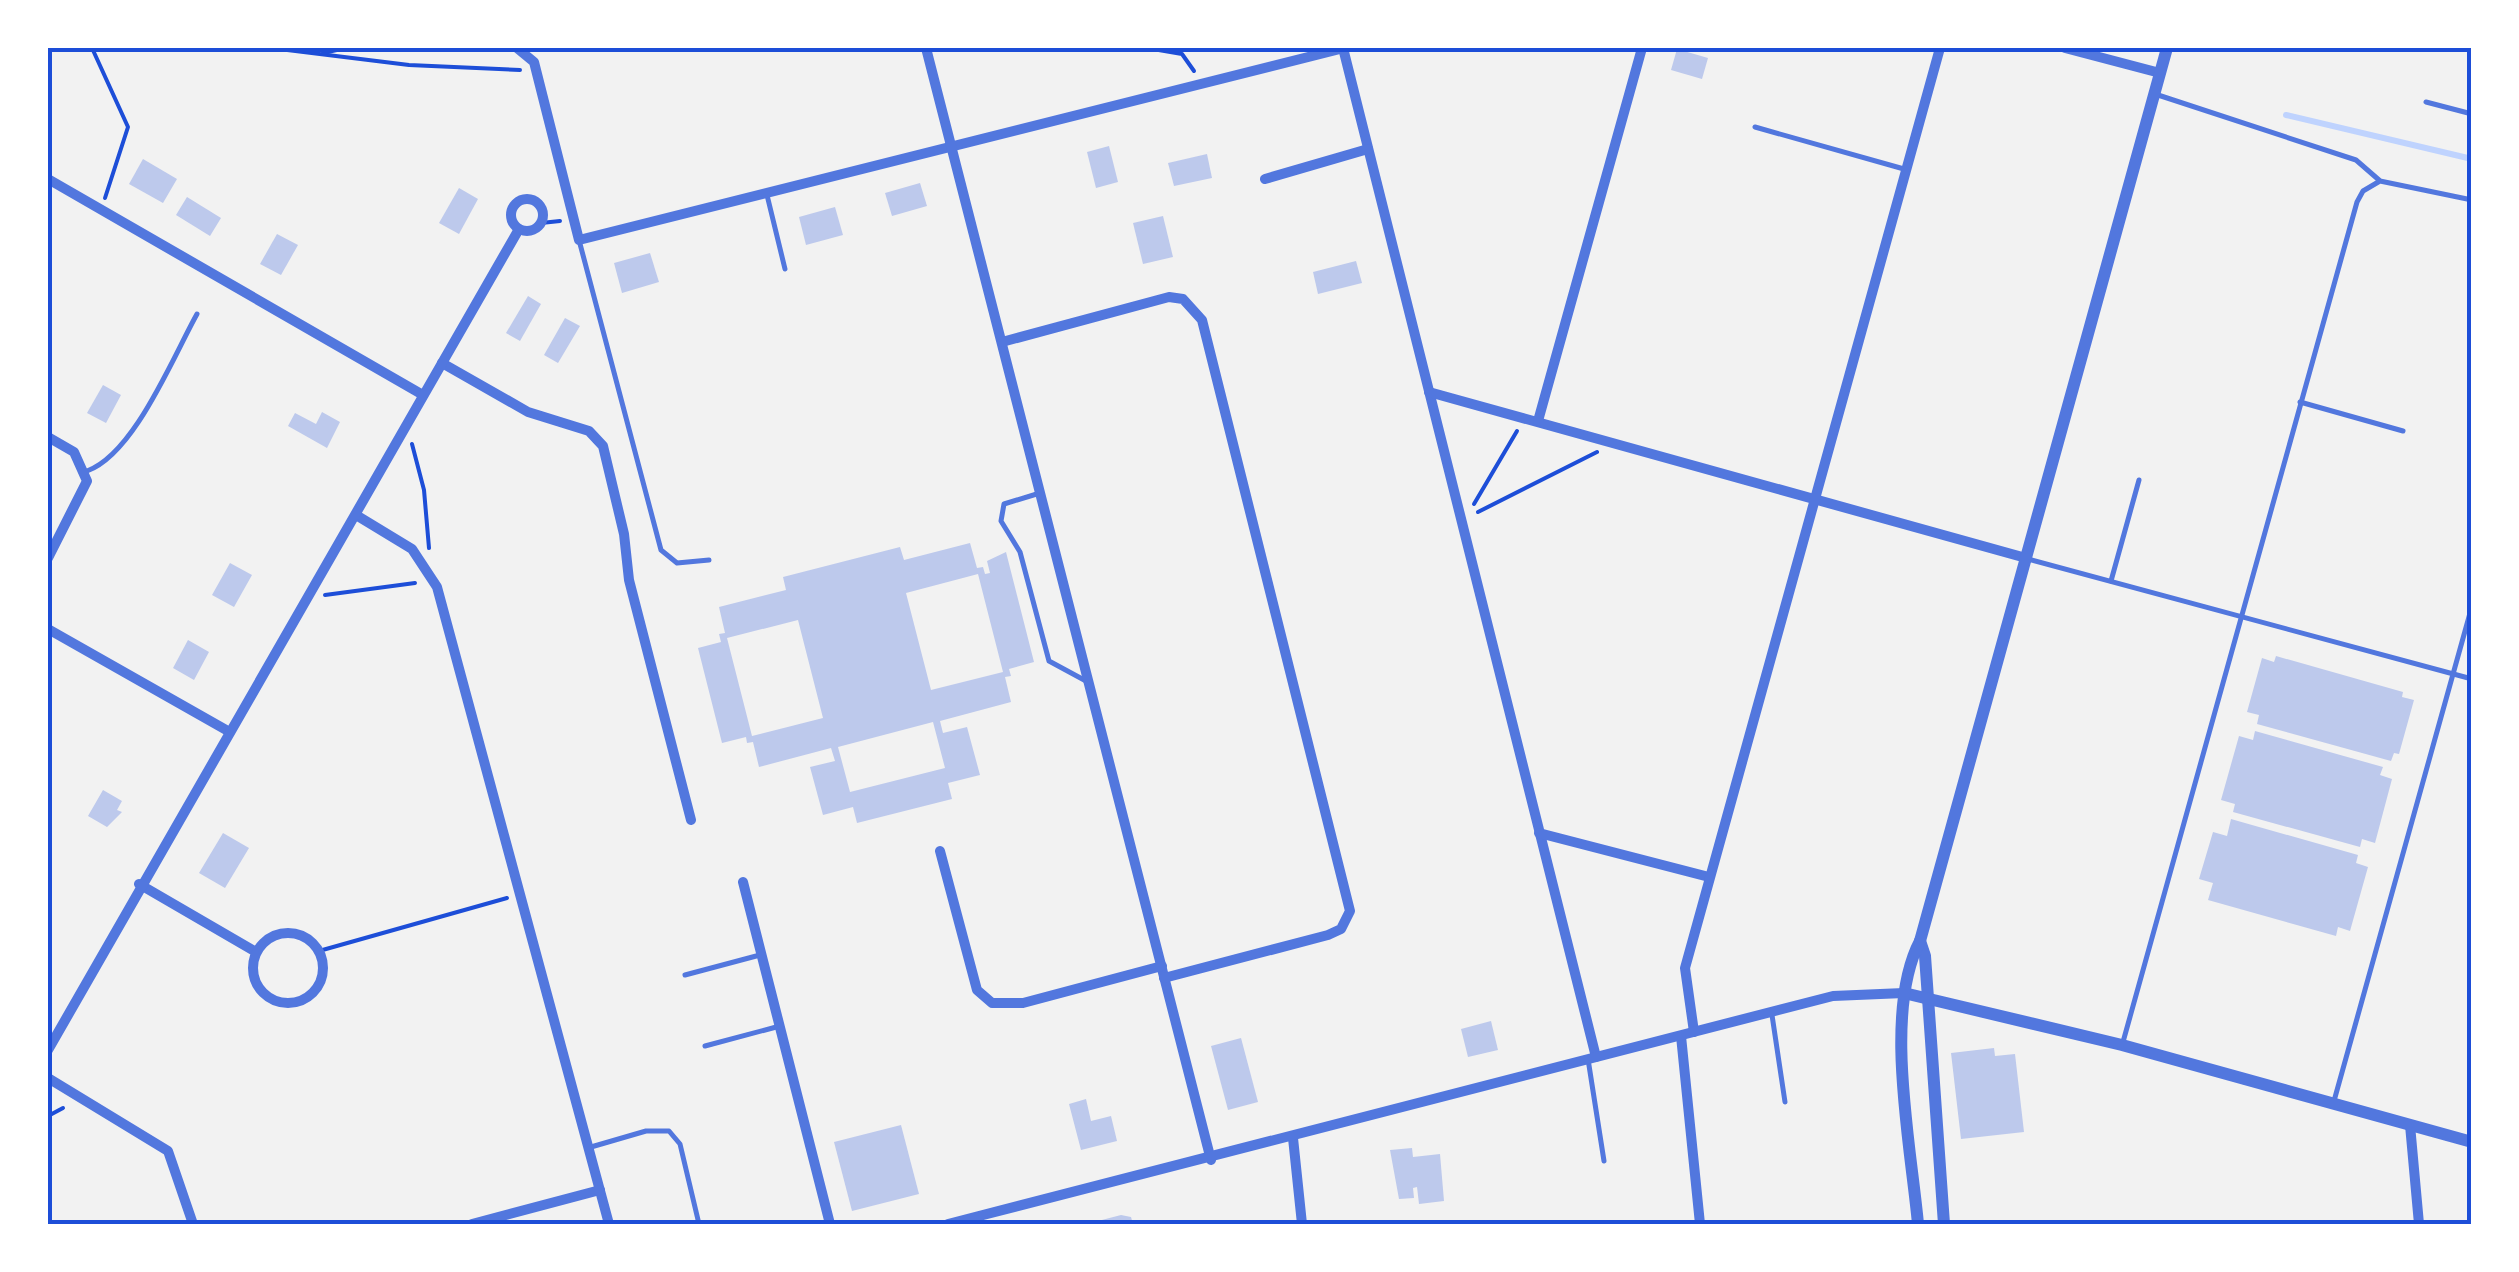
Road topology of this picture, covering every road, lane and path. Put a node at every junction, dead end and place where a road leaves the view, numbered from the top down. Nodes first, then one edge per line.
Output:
1 (92, 48) edge
2 (271, 48) edge
3 (346, 48) edge
4 (517, 48) edge
5 (926, 48) edge
6 (1146, 48) edge
7 (1344, 48) edge
8 (1642, 48) edge
9 (1940, 48) edge
10 (2065, 48) edge
11 (2168, 48) edge
12 (318, 54) junction
13 (524, 70) dead end
14 (2160, 73) junction
15 (1203, 83) junction
16 (2155, 94) junction
17 (2426, 102) dead end
18 (2472, 114) edge
19 (1755, 127) dead end
20 (952, 147) junction
21 (1368, 149) junction
22 (1907, 170) junction
23 (1264, 178) dead end
24 (48, 179) edge
25 (2380, 181) junction
26 (767, 195) junction
27 (105, 198) dead end
28 (2472, 200) edge
29 (561, 220) dead end
30 (542, 223) junction
31 (519, 229) junction
32 (578, 240) junction
33 (785, 269) dead end
34 (197, 314) dead end
35 (1002, 342) junction
36 (442, 364) junction
37 (1429, 392) junction
38 (423, 395) junction
39 (2300, 402) junction
40 (1538, 421) junction
41 (406, 426) junction
42 (1519, 427) dead end
43 (2403, 431) dead end
44 (48, 437) edge
45 (1600, 451) dead end
46 (86, 471) junction
47 (2139, 480) dead end
48 (1040, 493) junction
49 (1816, 501) junction
50 (1471, 509) dead end
51 (1478, 512) dead end
52 (356, 515) junction
53 (48, 558) edge
54 (2026, 558) junction
55 (709, 560) dead end
56 (432, 576) junction
57 (2111, 581) junction
58 (307, 598) junction
59 (2472, 606) edge
60 (2240, 615) junction
61 (48, 629) edge
62 (2453, 674) junction
63 (2472, 678) edge
64 (1088, 682) junction
65 (228, 731) junction
66 (691, 820) dead end
67 (1539, 834) junction
68 (940, 852) dead end
69 (1709, 877) junction
70 (743, 882) dead end
71 (139, 884) junction
72 (519, 895) junction
73 (1920, 941) junction
74 (319, 951) junction
75 (256, 952) junction
76 (762, 955) junction
77 (1163, 972) junction
78 (685, 975) dead end
79 (1904, 993) junction
80 (1928, 996) junction
81 (1771, 1012) junction
82 (780, 1026) junction
83 (1694, 1032) junction
84 (1681, 1036) junction
85 (2122, 1045) junction
86 (705, 1046) dead end
87 (48, 1050) edge
88 (1592, 1058) junction
89 (48, 1078) edge
90 (1785, 1102) dead end
91 (2333, 1104) junction
92 (63, 1108) dead end
93 (48, 1116) edge
94 (2410, 1125) junction
95 (1292, 1138) junction
96 (2472, 1142) edge
97 (588, 1148) junction
98 (1211, 1160) junction
99 (1604, 1160) dead end
100 (600, 1190) junction
101 (1015, 1208) junction
102 (193, 1224) edge
103 (472, 1224) edge
104 (609, 1224) edge
105 (699, 1224) edge
106 (830, 1224) edge
107 (948, 1224) edge
108 (1019, 1224) edge
109 (1302, 1224) edge
110 (1700, 1224) edge
111 (1918, 1224) edge
112 (1944, 1224) edge
113 (2419, 1224) edge

1 - 27 path
2 - 12 path
3 - 12 path
4 - 32 street
5 - 20 street
6 - 15 path
7 - 15 street
7 - 21 street
8 - 40 street
9 - 22 street
10 - 14 street
11 - 14 street
12 - 13 path
14 - 16 street
15 - 20 street
16 - 25 lane
16 - 54 street
17 - 18 lane
19 - 22 lane
20 - 26 street
20 - 35 street
21 - 23 street
21 - 37 street
22 - 49 street
24 - 38 street
25 - 28 lane
25 - 39 lane
26 - 32 street
26 - 33 lane
29 - 30 path
30 - 31 street
30 - 31 street
31 - 36 street
32 - 55 lane
34 - 46 lane
35 - 48 street
35 - 77 street
36 - 38 street
36 - 66 street
37 - 40 street
37 - 67 street
38 - 41 street
39 - 43 lane
39 - 60 lane
40 - 49 street
41 - 52 street
41 - 56 path
42 - 50 path
44 - 46 street
45 - 51 path
46 - 53 street
47 - 57 lane
48 - 64 street
48 - 64 lane
49 - 54 street
49 - 69 street
52 - 56 street
52 - 58 street
54 - 57 lane
54 - 73 street
56 - 58 path
56 - 72 street
57 - 60 lane
58 - 65 street
59 - 62 lane
60 - 62 lane
60 - 85 lane
61 - 65 street
62 - 63 lane
62 - 91 lane
64 - 77 street
65 - 71 street
67 - 69 street
67 - 88 street
68 - 77 street
69 - 83 street
70 - 76 street
71 - 75 street
71 - 87 street
72 - 74 path
72 - 97 street
73 - 79 street
73 - 80 street
74 - 75 street
74 - 75 street
76 - 78 lane
76 - 82 street
77 - 98 street
79 - 80 street
79 - 81 street
79 - 111 street
80 - 85 street
80 - 112 street
81 - 83 street
81 - 90 lane
82 - 86 lane
82 - 106 street
83 - 84 street
84 - 88 street
84 - 110 street
85 - 91 street
88 - 95 street
88 - 99 lane
89 - 102 street
91 - 94 street
92 - 93 path
94 - 96 street
94 - 113 street
95 - 98 street
95 - 109 street
97 - 100 street
97 - 105 lane
98 - 101 street
100 - 103 street
100 - 104 street
101 - 107 street
101 - 108 street

